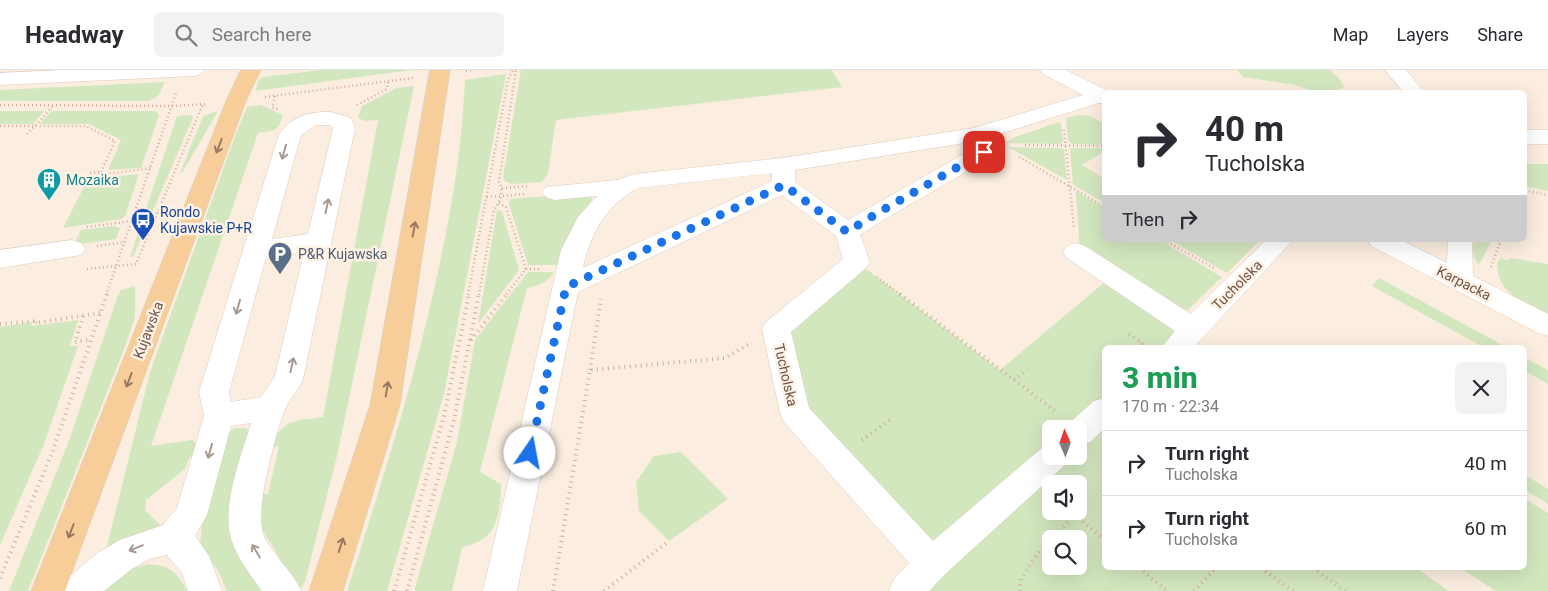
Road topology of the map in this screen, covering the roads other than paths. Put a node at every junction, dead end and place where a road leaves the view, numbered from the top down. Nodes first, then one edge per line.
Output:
1 (194, 70) edge
2 (251, 70) edge
3 (1050, 70) edge
4 (1395, 70) edge
5 (453, 71) edge
6 (0, 79) edge
7 (1412, 90) edge
8 (1102, 96) edge
9 (1102, 97) edge
10 (1527, 137) edge
11 (1548, 137) edge
12 (996, 144) road end
13 (784, 175) junction
14 (621, 187) junction
15 (554, 192) road end
16 (847, 232) junction
17 (320, 240) junction
18 (1279, 242) edge
19 (1384, 242) edge
20 (1424, 242) edge
21 (1460, 242) edge
22 (72, 249) dead end
23 (255, 250) junction
24 (1076, 252) road end
25 (1404, 252) junction
26 (0, 259) edge
27 (1460, 281) junction
28 (566, 287) junction
29 (1548, 326) edge
30 (1193, 329) junction
31 (1178, 345) edge
32 (270, 408) junction
33 (1102, 411) edge
34 (219, 416) junction
35 (1084, 420) edge
36 (1044, 465) edge
37 (174, 538) junction
38 (932, 564) junction
39 (48, 591) edge
40 (78, 591) edge
41 (204, 591) edge
42 (284, 591) edge
43 (326, 591) edge
44 (500, 591) edge
45 (906, 591) edge

1 - 6 street
2 -> 39 main road, Kujawska
3 - 8 street
4 - 7 street
43 -> 5 main road
9 - 13 street
10 - 11 street
12 - 16 street
13 - 14 street
13 - 16 street
13 - 28 street
14 - 15 street
14 - 28 street
16 - 38 street, Tucholska
17 - 23 street
17 -> 23 street
32 -> 17 street
18 - 30 street, Tucholska
19 - 25 street, Karpacka
20 - 25 street
21 - 27 street
22 - 26 street
23 -> 34 street
24 - 30 street
25 - 27 street, Karpacka
27 - 29 street, Karpacka
28 - 44 street
30 - 31 street, Tucholska
32 - 34 street
42 -> 32 street
33 - 35 street
34 -> 37 street
36 - 38 street
37 -> 40 street
37 - 41 street
38 - 45 street

